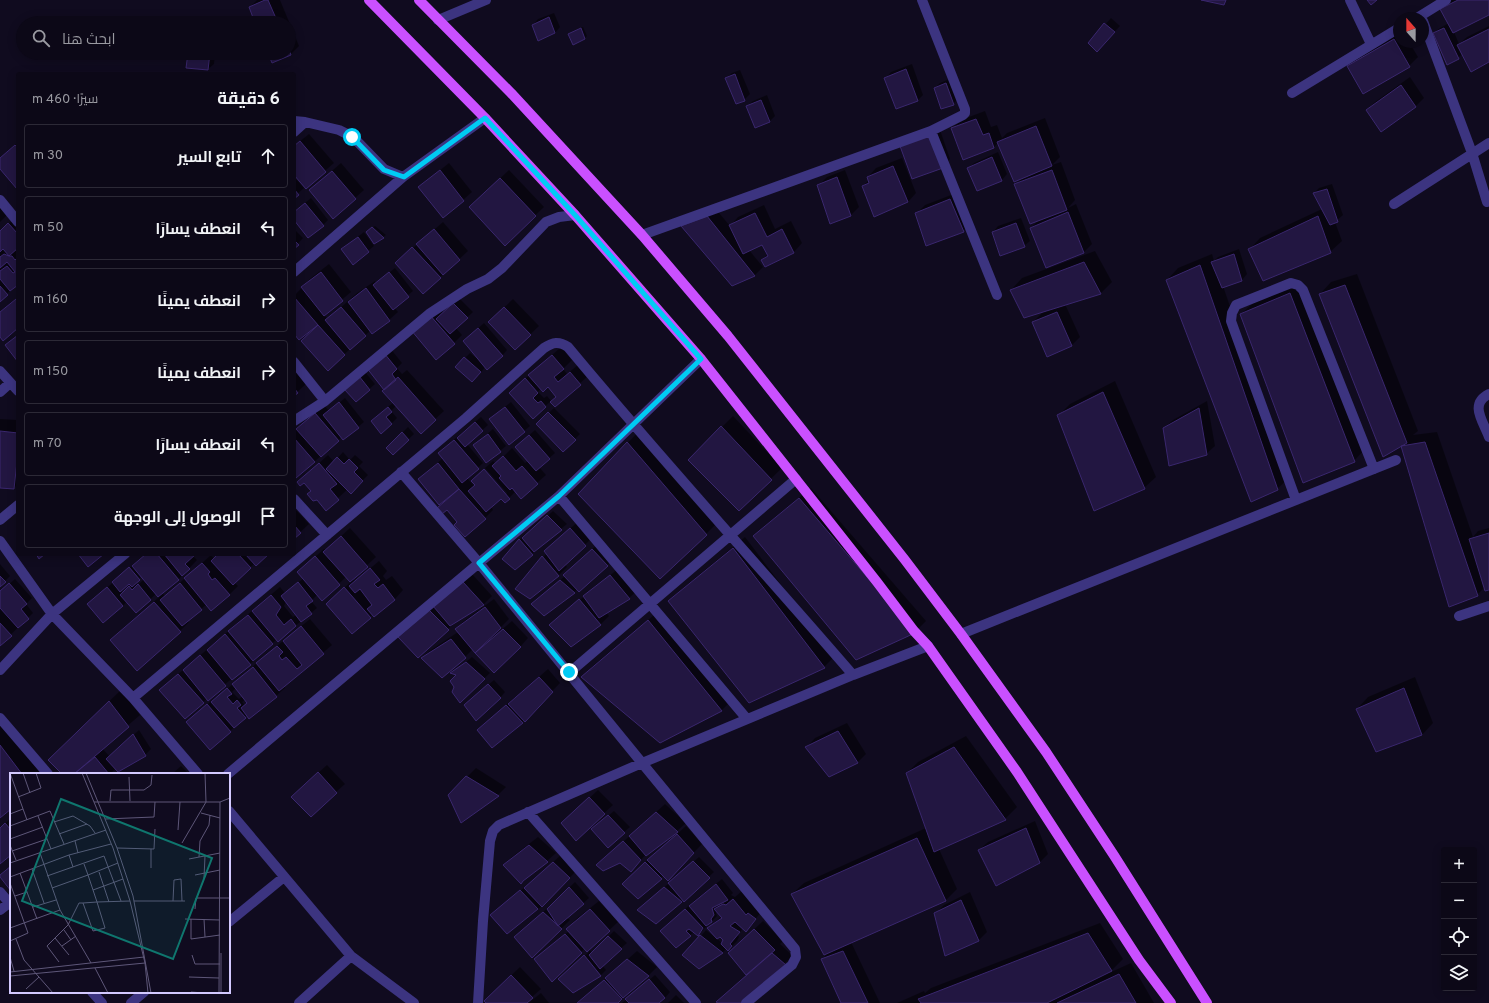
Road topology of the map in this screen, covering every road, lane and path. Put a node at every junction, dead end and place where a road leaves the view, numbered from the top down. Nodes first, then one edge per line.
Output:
1 (369, 0) edge
2 (419, 0) edge
3 (486, 0) edge
4 (922, 0) edge
5 (1350, 0) edge
6 (1446, 0) edge
7 (1429, 12) edge
8 (438, 20) junction
9 (1393, 31) edge
10 (1429, 39) edge
11 (1371, 44) junction
12 (1292, 93) dead end
13 (485, 118) junction
14 (296, 121) edge
15 (306, 122) junction
16 (296, 130) edge
17 (931, 130) junction
18 (1489, 143) edge
19 (1472, 153) junction
20 (404, 177) junction
21 (0, 200) edge
22 (1487, 202) dead end
23 (1394, 204) dead end
24 (575, 215) junction
25 (16, 219) edge
26 (642, 235) junction
27 (296, 270) edge
28 (997, 295) dead end
29 (701, 359) junction
30 (296, 365) edge
31 (0, 372) edge
32 (10, 383) junction
33 (16, 389) edge
34 (0, 392) edge
35 (1489, 394) edge
36 (325, 401) junction
37 (296, 420) edge
38 (633, 425) junction
39 (1489, 436) edge
40 (1396, 460) dead end
41 (1374, 469) junction
42 (401, 472) junction
43 (796, 479) junction
44 (559, 496) junction
45 (1296, 500) junction
46 (296, 501) edge
47 (16, 507) edge
48 (0, 520) edge
49 (731, 534) junction
50 (326, 535) junction
51 (0, 541) edge
52 (123, 556) edge
53 (479, 563) junction
54 (650, 603) junction
55 (1489, 606) edge
56 (52, 614) junction
57 (1459, 616) dead end
58 (961, 634) junction
59 (928, 646) junction
60 (0, 670) edge
61 (569, 672) junction
62 (853, 675) junction
63 (133, 698) junction
64 (0, 718) edge
65 (748, 719) junction
66 (642, 763) junction
67 (47, 773) edge
68 (197, 773) edge
69 (229, 773) edge
70 (230, 812) edge
71 (528, 812) junction
72 (284, 876) junction
73 (0, 892) edge
74 (10, 904) edge
75 (0, 910) edge
76 (230, 921) edge
77 (351, 956) junction
78 (93, 993) edge
79 (143, 993) edge
80 (102, 1003) edge
81 (131, 1003) edge
82 (299, 1003) edge
83 (414, 1003) edge
84 (478, 1003) edge
85 (696, 1003) edge
86 (746, 1003) edge
87 (1171, 1003) edge
88 (1207, 1003) edge

1 - 13 main road
2 - 8 main road
3 - 8 street
4 - 17 street
5 - 11 street
6 - 7 street
8 - 26 main road
9 - 11 street
10 - 19 street
11 - 12 street
13 - 20 street
13 - 24 main road
14 - 15 street
15 - 16 street
15 - 20 street
17 - 26 street
17 - 28 street
18 - 19 street
19 - 22 street
19 - 23 street
20 - 27 street
21 - 25 street
24 - 29 main road
24 - 36 street
26 - 58 main road
29 - 38 street
29 - 43 main road
30 - 36 street
31 - 32 street
32 - 33 street
32 - 34 street
35 - 39 street
36 - 37 street
38 - 42 street
38 - 44 street
38 - 49 street
40 - 41 street
41 - 45 street
41 - 45 street
42 - 50 street
42 - 53 street
43 - 49 street
43 - 59 main road
44 - 53 street
44 - 54 street
45 - 58 street
46 - 50 street
47 - 48 street
49 - 54 street
49 - 62 street
50 - 63 street
51 - 56 street
52 - 56 street
53 - 61 street
53 - 69 street
54 - 61 street
54 - 65 street
55 - 57 street
56 - 60 street
56 - 63 street
58 - 88 main road
59 - 62 street
59 - 87 main road
61 - 66 street
62 - 65 street
63 - 68 street
64 - 67 street
65 - 66 street
66 - 71 street
66 - 86 street
70 - 72 street
71 - 84 street
71 - 85 street
72 - 76 street
72 - 77 street
73 - 74 street
74 - 75 street
77 - 82 street
77 - 83 street
78 - 80 street
79 - 81 street

